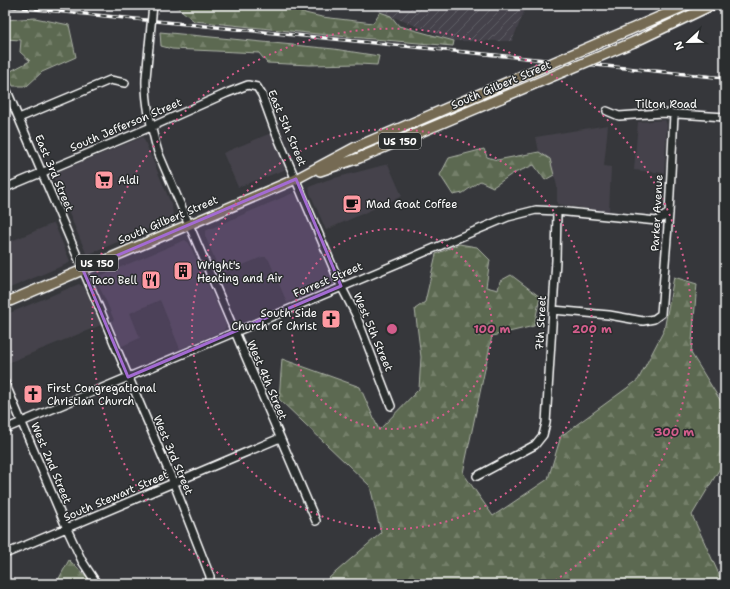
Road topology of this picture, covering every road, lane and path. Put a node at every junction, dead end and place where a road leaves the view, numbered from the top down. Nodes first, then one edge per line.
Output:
1 (153, 5) edge
2 (687, 5) edge
3 (712, 5) edge
4 (125, 83) dead end
5 (5, 86) edge
6 (256, 87) joint
7 (607, 111) dead end
8 (674, 114) junction
9 (725, 117) edge
10 (19, 118) junction
11 (150, 127) junction
12 (41, 172) junction
13 (296, 179) junction
14 (5, 188) edge
15 (557, 211) junction
16 (668, 213) junction
17 (189, 224) junction
18 (83, 270) junction
19 (341, 286) junction
20 (5, 303) edge
21 (552, 310) junction
22 (235, 332) junction
23 (128, 377) junction
24 (5, 383) edge
25 (391, 406) dead end
26 (22, 422) junction
27 (5, 429) edge
28 (280, 438) junction
29 (477, 476) dead end
30 (174, 484) junction
31 (316, 521) dead end
32 (67, 529) junction
33 (5, 554) edge
34 (97, 584) edge
35 (210, 584) edge

1 - 11 street, West 4th Street, bridge
2 - 13 main road, South Gilbert Street / US 150, bridge
3 - 13 main road, South Gilbert Street / US 150, bridge
4 - 10 street
5 - 10 street, East 3rd Street
6 - 11 street, South Jefferson Street
6 - 13 street, East 5th Street
7 - 8 street, Tilton Road
8 - 9 street, Tilton Road
8 - 16 street, Parker Avenue
10 - 12 street, East 3rd Street
11 - 12 street, South Jefferson Street
11 - 17 street, West 4th Street
12 - 14 street, South Jefferson Street
12 - 18 street, East 3rd Street
13 - 17 main road, South Gilbert Street / US 150
13 - 19 street, West 5th Street
15 - 16 street, Forrest Street
15 - 19 street, Forrest Street
15 - 21 street, 7th Street
16 - 21 street, Parker Avenue
17 - 18 main road, South Gilbert Street / US 150
17 - 22 street, West 4th Street
18 - 20 main road, South Gilbert Street / US 150
18 - 23 street, West 3rd Street
19 - 22 street, Forrest Street
19 - 25 street, West 5th Street
21 - 29 street, 7th Street
22 - 23 street, Forrest Street
22 - 28 street, West 4th Street
23 - 26 street, Forrest Street
23 - 30 street, West 3rd Street
24 - 26 street, West 2nd Street
26 - 27 street, Forrest Street
26 - 32 street, West 2nd Street
28 - 30 street, South Stewart Street
28 - 31 street, West 4th Street
30 - 32 street, South Stewart Street
30 - 35 street, West 3rd Street
32 - 33 street, South Stewart Street
32 - 34 street, West 2nd Street

